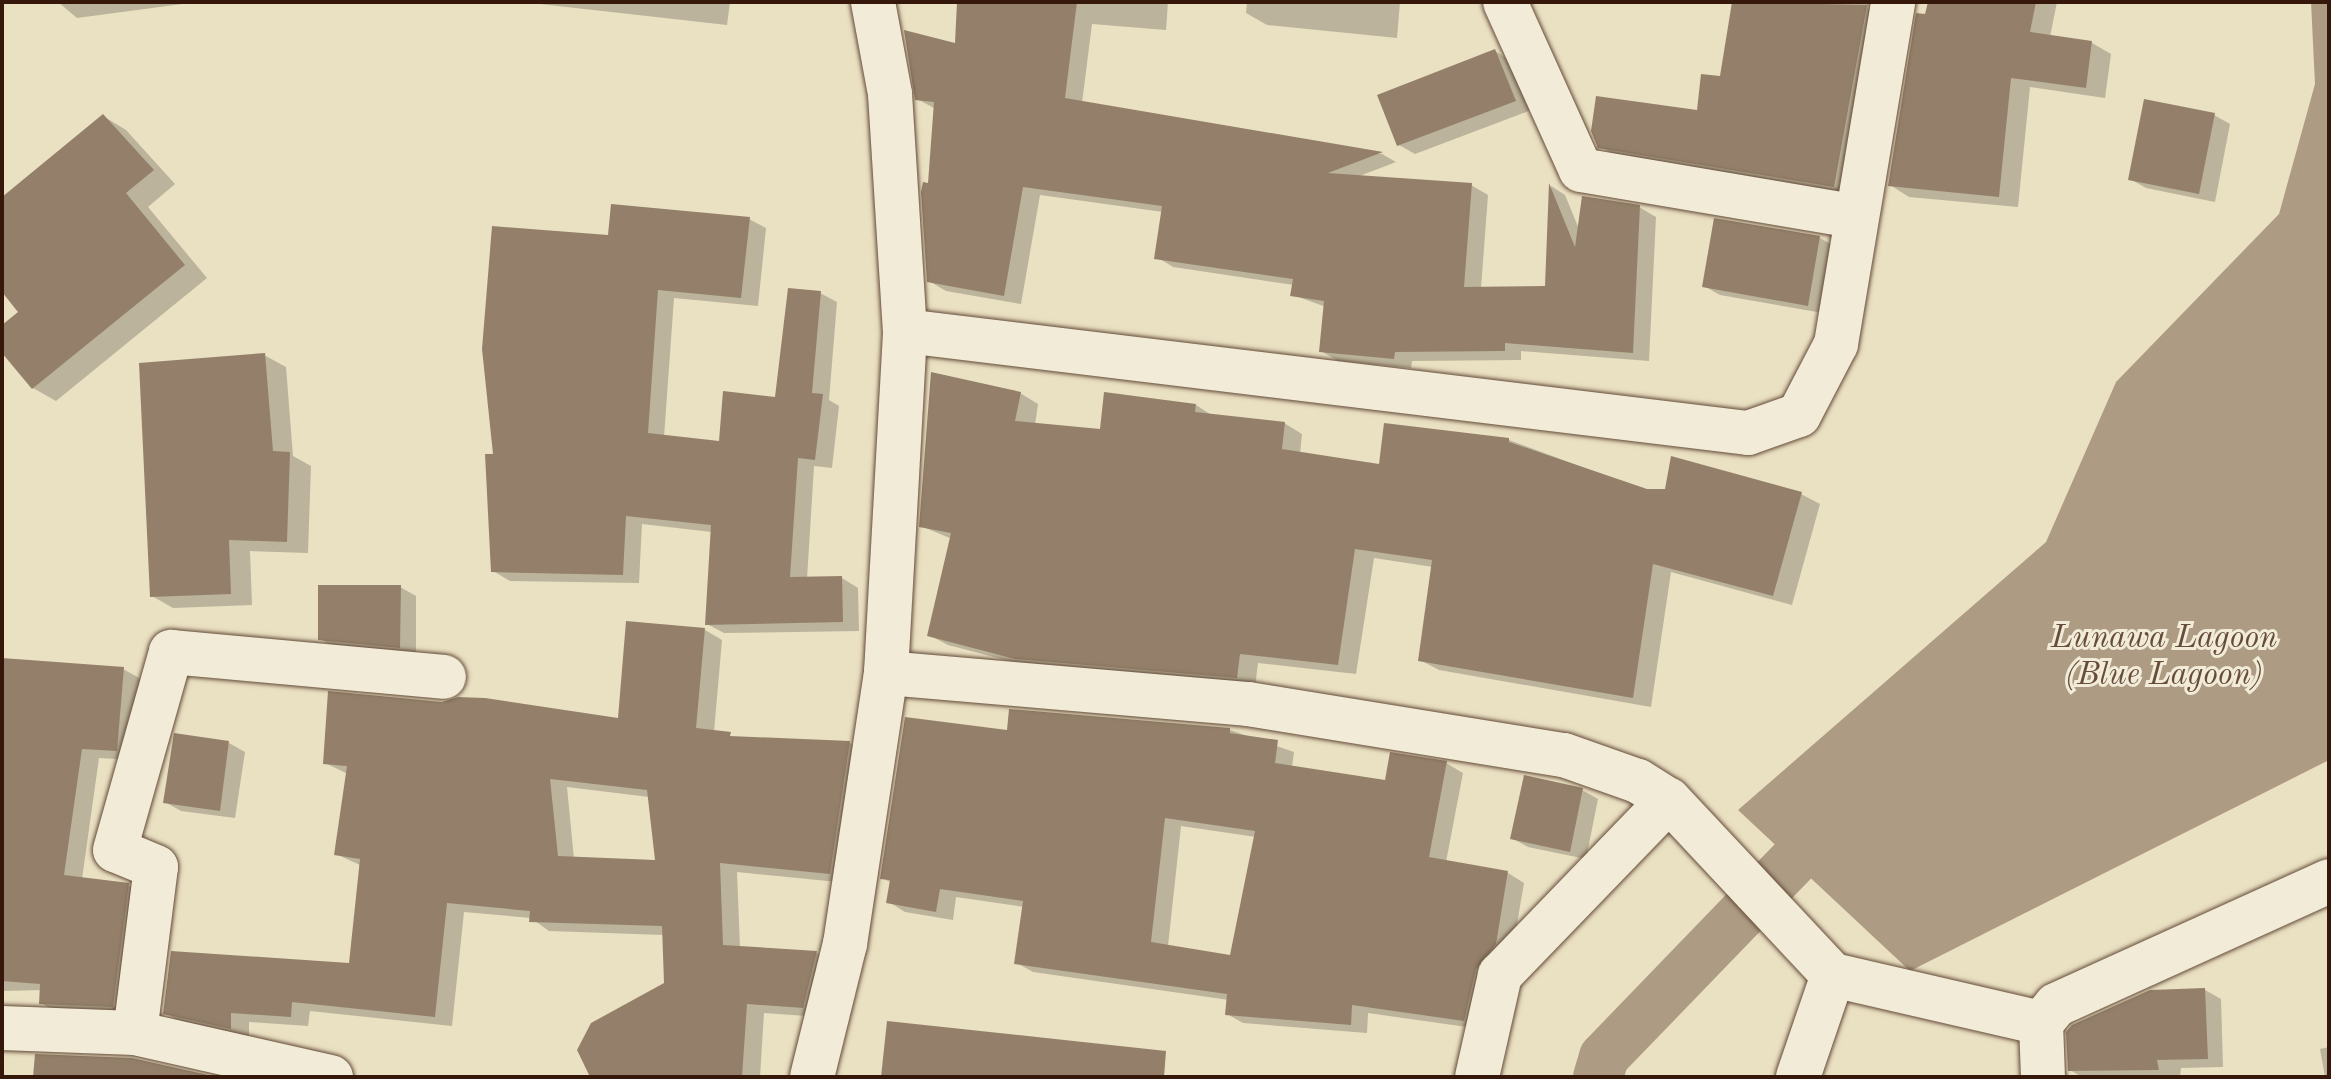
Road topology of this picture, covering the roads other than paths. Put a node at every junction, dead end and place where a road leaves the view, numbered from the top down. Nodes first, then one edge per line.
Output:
1 (873, 2) edge
2 (1505, 2) edge
3 (1893, 2) edge
4 (1854, 216) junction
5 (905, 331) junction
6 (886, 673) junction
7 (444, 677) dead end
8 (1683, 812) junction
9 (2329, 881) edge
10 (1826, 967) junction
11 (2041, 1023) junction
12 (2, 1028) edge
13 (135, 1033) junction
14 (331, 1077) edge
15 (812, 1077) edge
16 (1477, 1077) edge
17 (1798, 1077) edge
18 (2043, 1077) edge

1 - 5 street
2 - 4 street
3 - 4 street
4 - 5 street
5 - 6 street
6 - 8 street
6 - 15 street
7 - 13 street
8 - 10 street
8 - 16 street
9 - 11 street
10 - 11 street
10 - 17 street
11 - 18 street
12 - 13 street
13 - 14 street

